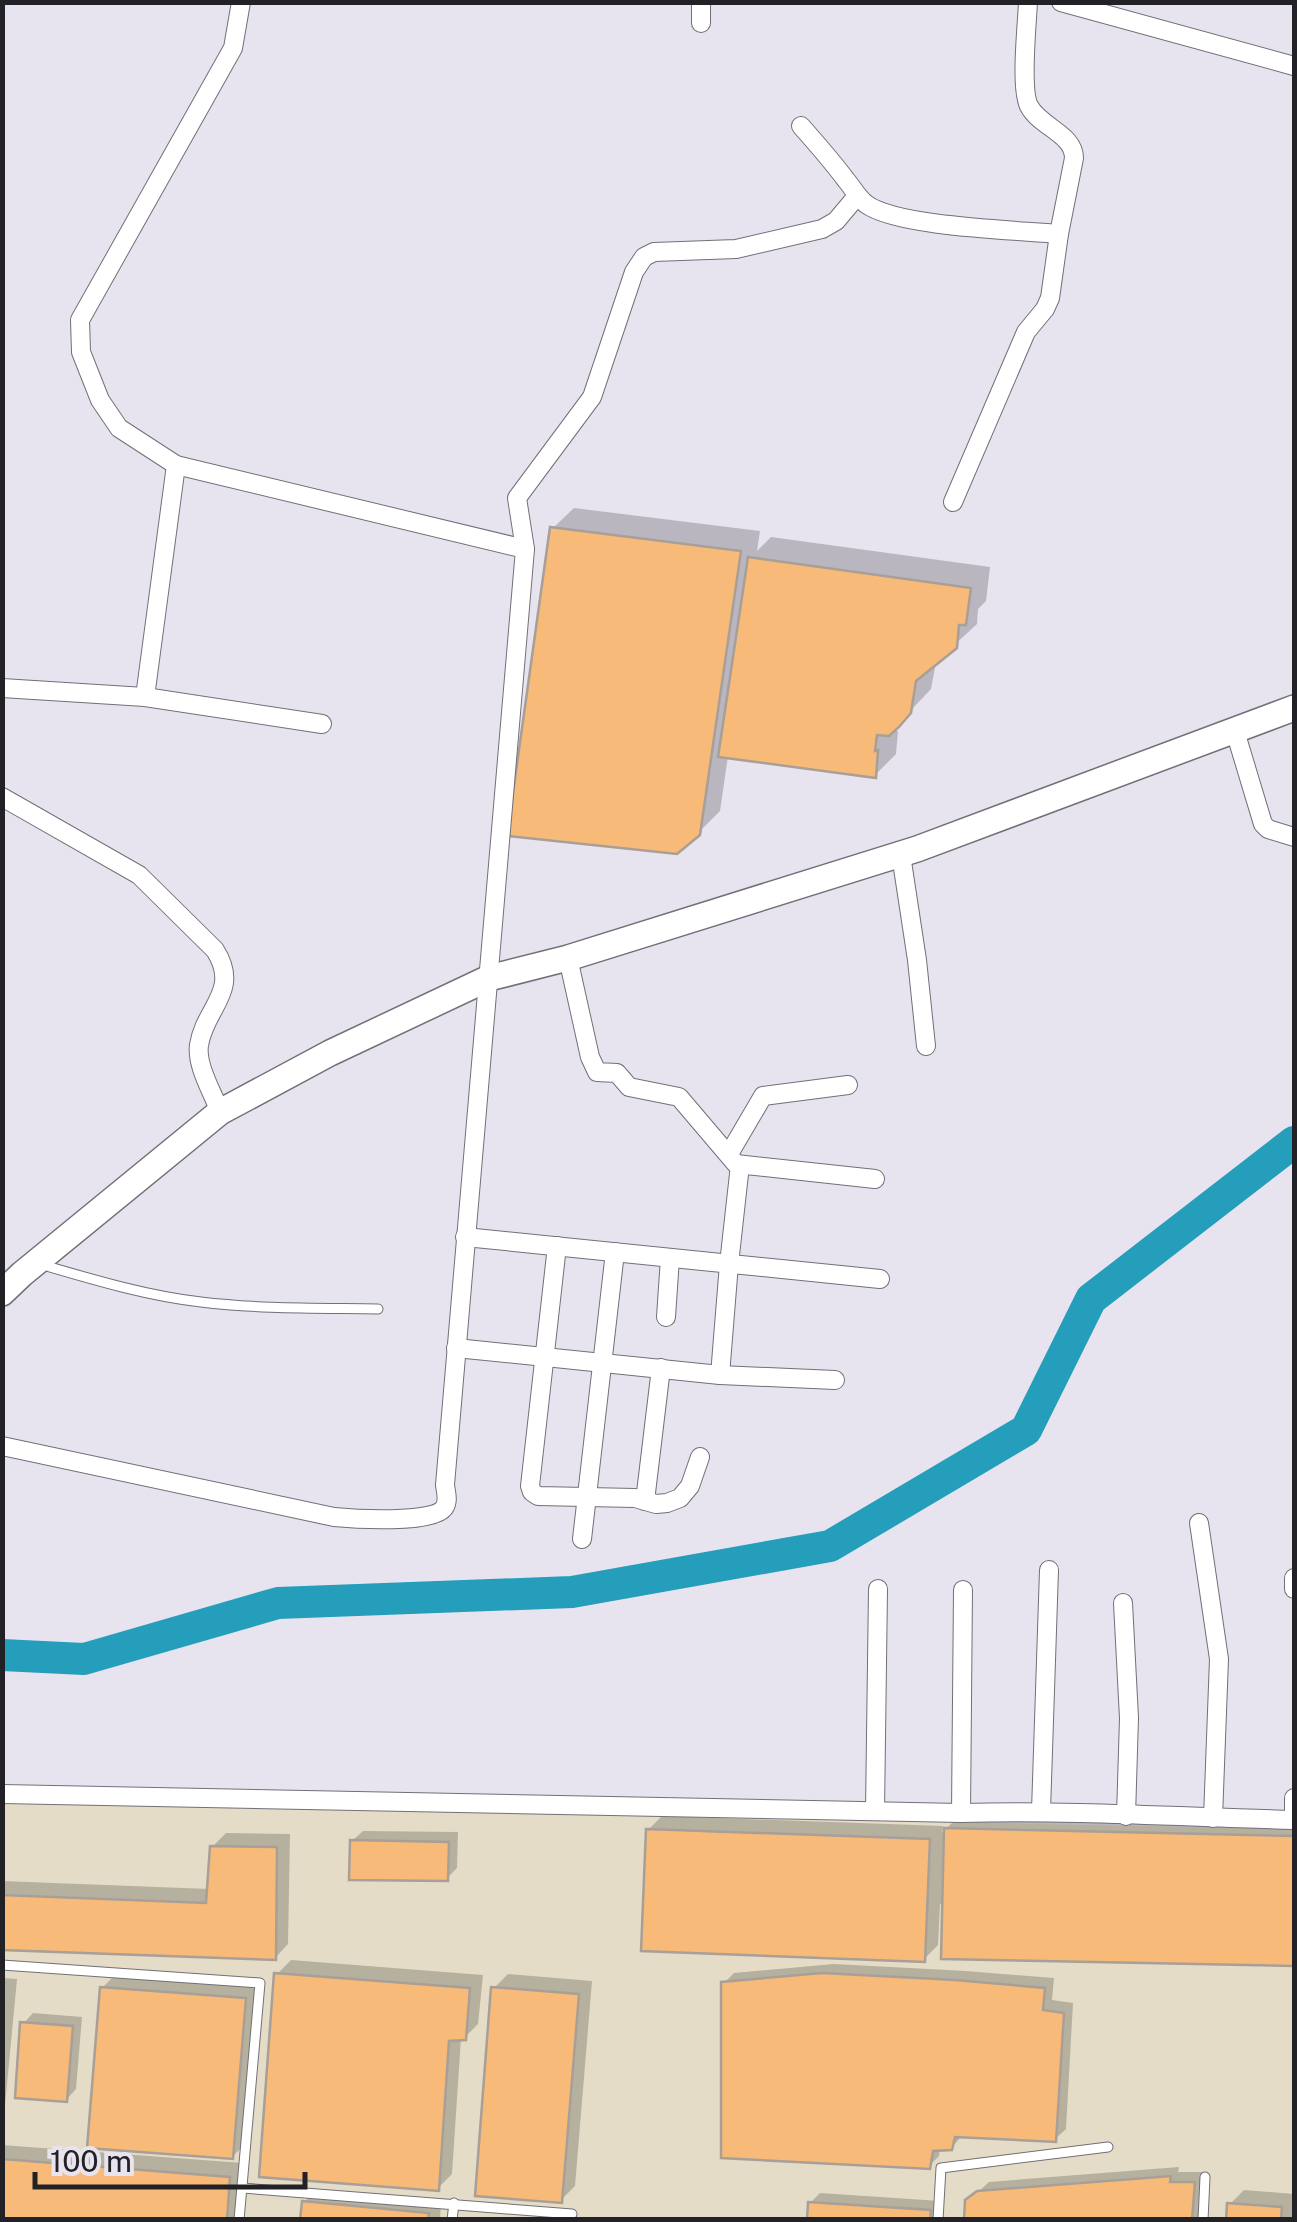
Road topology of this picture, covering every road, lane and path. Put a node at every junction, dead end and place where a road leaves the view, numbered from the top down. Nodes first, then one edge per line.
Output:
1 (241, 2) edge
2 (701, 2) edge
3 (1028, 2) edge
4 (1061, 2) edge
5 (701, 23) dead end
6 (1294, 66) edge
7 (801, 126) dead end
8 (857, 196) junction
9 (1058, 234) junction
10 (176, 466) junction
11 (953, 502) dead end
12 (525, 549) junction
13 (2, 688) edge
14 (145, 697) junction
15 (1294, 708) edge
16 (322, 724) dead end
17 (1235, 731) junction
18 (2, 797) edge
19 (1294, 837) edge
20 (901, 855) junction
21 (568, 958) junction
22 (489, 978) junction
23 (926, 1046) dead end
24 (848, 1085) dead end
25 (220, 1112) junction
26 (734, 1160) junction
27 (875, 1178) dead end
28 (465, 1237) junction
29 (558, 1246) junction
30 (614, 1252) junction
31 (670, 1258) junction
32 (36, 1263) junction
33 (729, 1264) junction
34 (880, 1278) dead end
35 (2, 1292) edge
36 (378, 1309) dead end
37 (666, 1316) dead end
38 (456, 1348) junction
39 (546, 1357) junction
40 (602, 1363) junction
41 (661, 1368) junction
42 (720, 1375) junction
43 (834, 1380) dead end
44 (2, 1446) edge
45 (700, 1457) dead end
46 (587, 1496) junction
47 (646, 1501) junction
48 (1199, 1523) dead end
49 (582, 1539) dead end
50 (1049, 1570) dead end
51 (1294, 1578) edge
52 (878, 1589) dead end
53 (1294, 1589) edge
54 (963, 1590) dead end
55 (1124, 1603) dead end
56 (2, 1794) edge
57 (1294, 1798) edge
58 (1041, 1811) junction
59 (874, 1812) junction
60 (961, 1813) junction
61 (1126, 1816) junction
62 (1214, 1818) junction
63 (1294, 1820) edge
64 (2, 1965) edge
65 (1108, 2147) dead end
66 (1206, 2177) dead end
67 (242, 2188) junction
68 (454, 2203) junction
69 (572, 2214) dead end
70 (240, 2220) edge
71 (452, 2220) edge
72 (938, 2220) edge
73 (1204, 2220) edge

1 - 10 street
2 - 5 street
3 - 9 street
4 - 6 street
7 - 8 street
8 - 9 street
8 - 12 street
9 - 11 street
10 - 12 street
10 - 14 street
12 - 22 street
13 - 14 street
14 - 16 street
15 - 17 street
17 - 19 street
17 - 20 street
18 - 25 street
20 - 21 street
20 - 23 street
21 - 22 street
21 - 26 street
22 - 25 street
22 - 28 street
24 - 26 street
25 - 32 street
26 - 27 street
26 - 33 street
28 - 29 street
28 - 38 street
29 - 30 street
29 - 39 street
30 - 31 street
30 - 40 street
31 - 33 street
31 - 37 street
32 - 35 street
32 - 36 lane
33 - 34 street
33 - 42 street
38 - 39 street
38 - 44 street
39 - 40 street
39 - 46 street
40 - 41 street
40 - 46 street
41 - 42 street
41 - 47 street
42 - 43 street
45 - 47 street
46 - 47 street
46 - 49 street
48 - 62 street
50 - 58 street
51 - 53 street
52 - 59 street
54 - 60 street
55 - 61 street
56 - 59 street
57 - 63 street
58 - 60 street
58 - 61 street
59 - 60 street
61 - 62 street
62 - 63 street
64 - 67 lane
65 - 72 lane
66 - 73 lane
67 - 68 lane
67 - 70 lane
68 - 69 lane
68 - 71 lane

